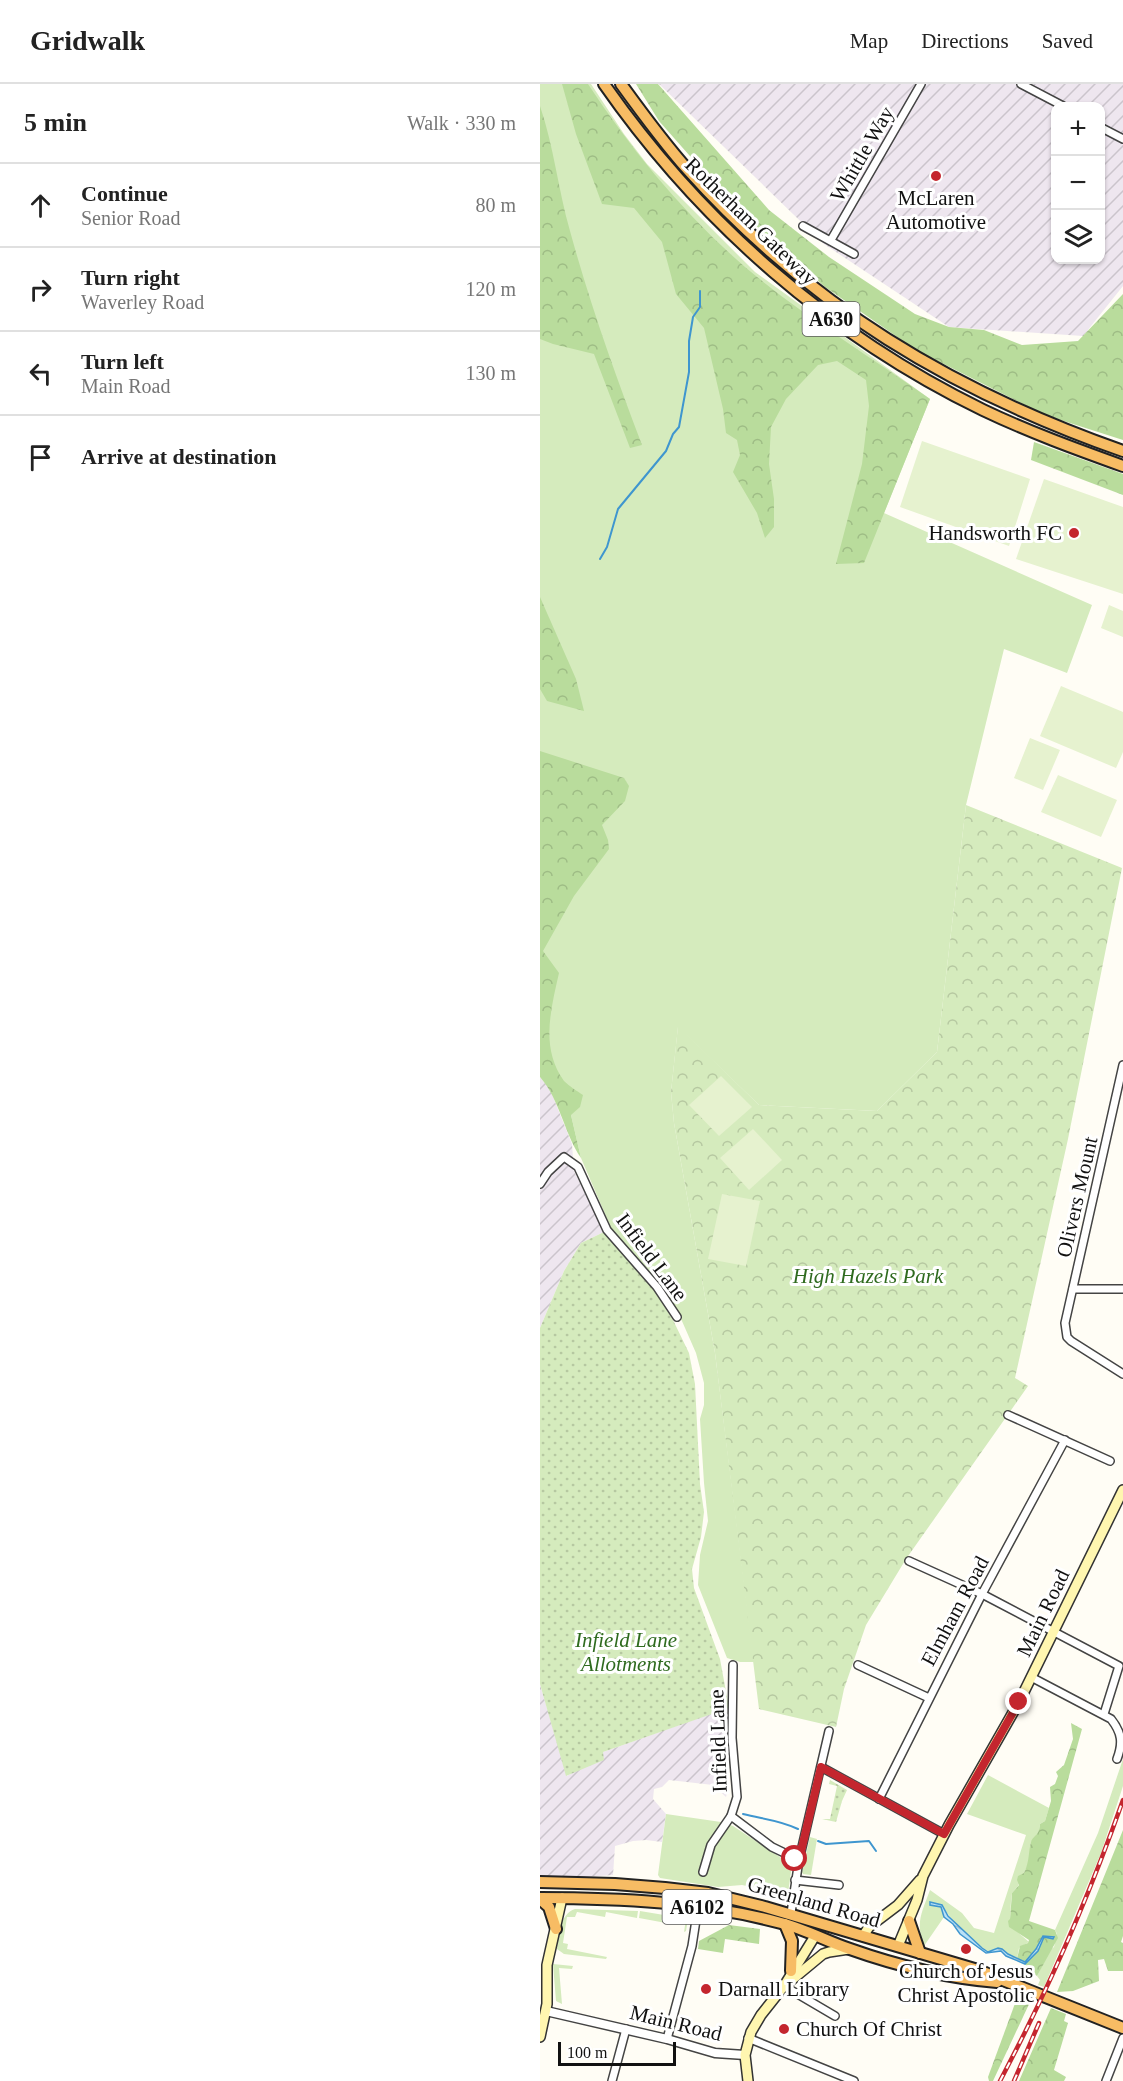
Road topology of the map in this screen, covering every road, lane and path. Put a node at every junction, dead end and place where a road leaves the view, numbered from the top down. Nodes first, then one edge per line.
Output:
1 (604, 84) edge
2 (621, 84) edge
3 (921, 84) edge
4 (1021, 84) edge
5 (1055, 102) edge
6 (1105, 129) edge
7 (1123, 139) edge
8 (803, 226) dead end
9 (831, 240) junction
10 (854, 254) dead end
11 (1123, 451) edge
12 (1123, 466) edge
13 (1123, 1065) edge
14 (540, 1184) edge
15 (1073, 1289) junction
16 (1123, 1289) edge
17 (677, 1317) dead end
18 (1123, 1374) edge
19 (1008, 1414) dead end
20 (1065, 1440) junction
21 (1110, 1461) dead end
22 (1123, 1490) edge
23 (909, 1561) dead end
24 (982, 1594) junction
25 (1054, 1631) junction
26 (733, 1665) dead end
27 (858, 1665) dead end
28 (1032, 1677) junction
29 (929, 1698) junction
30 (1104, 1714) junction
31 (829, 1731) dead end
32 (1117, 1759) dead end
33 (821, 1767) junction
34 (879, 1799) junction
35 (731, 1816) junction
36 (944, 1834) junction
37 (799, 1860) junction
38 (703, 1872) dead end
39 (923, 1876) junction
40 (795, 1880) junction
41 (581, 1882) junction
42 (540, 1884) edge
43 (839, 1885) dead end
44 (562, 1898) junction
45 (540, 1899) edge
46 (698, 1907) junction
47 (891, 1912) junction
48 (791, 1913) junction
49 (909, 1921) junction
50 (785, 1924) junction
51 (833, 1926) junction
52 (556, 1929) junction
53 (815, 1936) junction
54 (863, 1936) junction
55 (898, 1946) junction
56 (849, 1949) junction
57 (920, 1953) junction
58 (879, 1959) junction
59 (791, 1971) junction
60 (1008, 1983) junction
61 (784, 1986) junction
62 (543, 2011) edge
63 (835, 2016) dead end
64 (1123, 2028) edge
65 (626, 2029) junction
66 (540, 2037) edge
67 (748, 2038) junction
68 (1123, 2038) edge
69 (667, 2039) junction
70 (745, 2055) junction
71 (612, 2081) edge
72 (748, 2081) edge
73 (854, 2081) edge
74 (1106, 2081) edge

1 - 12 highway, Rotherham Gateway / A630
2 - 11 highway, Rotherham Gateway / A630
3 - 9 street, Whittle Way
4 - 5 street
6 - 7 street
8 - 9 street
9 - 10 street
13 - 15 street, Olivers Mount
14 - 17 street, Infield Lane
15 - 16 street
15 - 18 street, Olivers Mount
19 - 20 street
20 - 21 street
20 - 24 street, Elmham Road
22 - 25 main road, Main Road
23 - 24 street
24 - 25 street
24 - 29 street, Elmham Road
25 - 28 main road, Main Road
25 - 30 street
26 - 35 street, Infield Lane
27 - 29 street
28 - 30 street
28 - 36 main road, Main Road
29 - 34 street, Elmham Road
30 - 32 street
31 - 33 street
33 - 34 street
33 - 37 street
34 - 36 street
35 - 37 street
35 - 38 street
36 - 39 main road, Main Road
37 - 40 street
39 - 47 main road, Main Road
39 - 49 main road, Main Road
40 - 43 street
40 - 48 street
41 - 42 highway, Greenland Road / A6102
41 - 44 highway
41 - 48 highway, Greenland Road / A6102
42 - 44 highway
44 - 45 highway, Greenland Road / A6102
44 - 46 highway, Greenland Road / A6102
44 - 52 main road
45 - 52 highway
46 - 50 highway, Greenland Road / A6102
46 - 69 street
47 - 49 main road
47 - 54 main road, Main Road
48 - 51 highway, Greenland Road / A6102
49 - 55 main road, Main Road
49 - 57 highway
50 - 53 highway, Greenland Road / A6102
50 - 59 highway
51 - 53 highway
51 - 54 highway, Greenland Road / A6102
52 - 62 main road
53 - 56 highway, Greenland Road / A6102
53 - 59 main road, Main Road
54 - 55 highway, Greenland Road / A6102
54 - 58 highway
55 - 57 highway, A6102
55 - 58 highway
56 - 58 highway, Greenland Road / A6102
56 - 61 main road, Main Road
57 - 60 highway, A6102
58 - 60 highway, A6102
59 - 61 main road, Main Road
60 - 64 highway, A6102
61 - 63 street
61 - 67 main road, Main Road
62 - 65 street, Main Road
62 - 66 main road
65 - 69 street, Main Road
65 - 71 street
67 - 70 main road, Main Road
67 - 73 street
68 - 74 street
69 - 70 street, Main Road
70 - 72 main road

